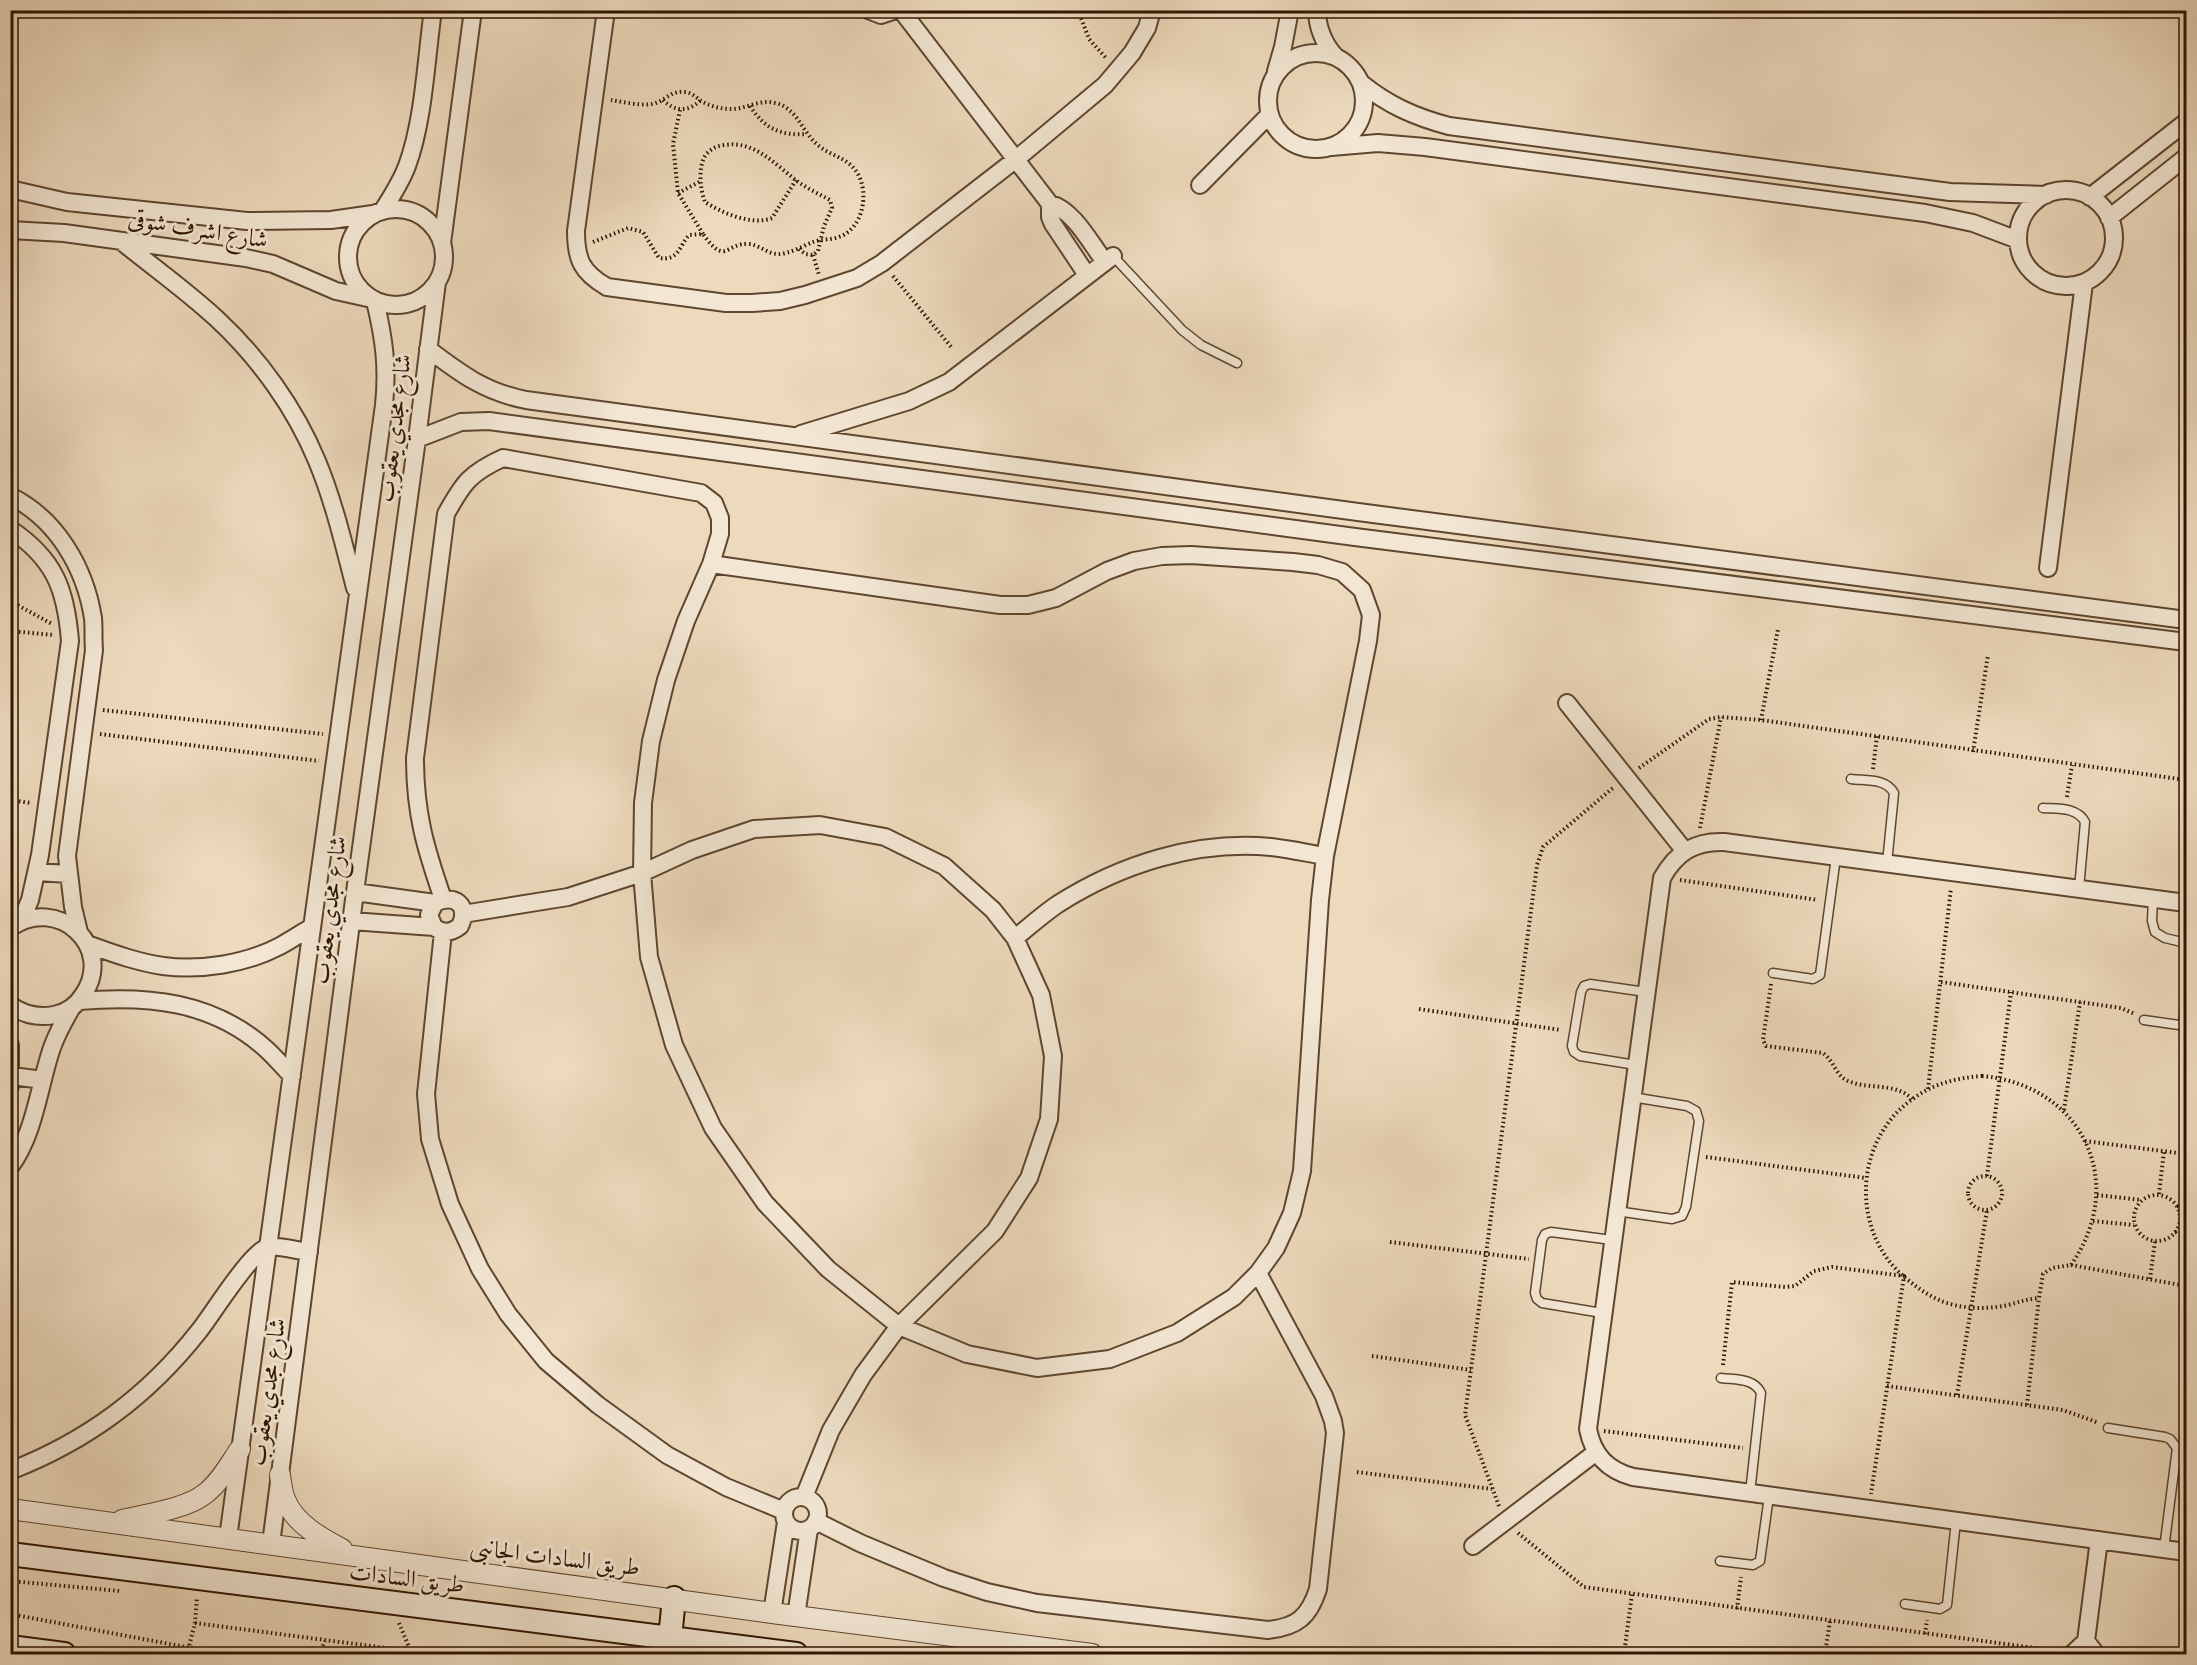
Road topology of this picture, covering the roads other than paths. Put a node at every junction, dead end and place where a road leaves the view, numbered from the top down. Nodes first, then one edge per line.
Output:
1 (433, 10) edge
2 (473, 10) edge
3 (606, 10) edge
4 (868, 10) edge
5 (896, 10) edge
6 (901, 10) edge
7 (1152, 10) edge
8 (1290, 10) edge
9 (1317, 10) edge
10 (1335, 56) junction
11 (1274, 77) junction
12 (1360, 83) junction
13 (1269, 115) junction
14 (2187, 122) edge
15 (1331, 147) junction
16 (2187, 157) edge
17 (1695, 158) junction
18 (1015, 160) junction
19 (1692, 183) junction
20 (1200, 185) dead end
21 (10, 189) edge
22 (2046, 195) junction
23 (2090, 197) junction
24 (1050, 204) junction
25 (378, 212) junction
26 (2109, 218) junction
27 (10, 230) edge
28 (2018, 240) junction
29 (121, 241) junction
30 (442, 243) junction
31 (1109, 259) junction
32 (1088, 275) junction
33 (437, 282) junction
34 (2084, 283) junction
35 (373, 300) junction
36 (428, 349) junction
37 (1237, 363) dead end
38 (526, 400) junction
39 (522, 425) junction
40 (794, 436) junction
41 (417, 439) junction
42 (10, 495) edge
43 (1358, 512) junction
44 (10, 529) edge
45 (1355, 537) junction
46 (711, 564) junction
47 (2048, 568) dead end
48 (358, 596) junction
49 (2187, 620) edge
50 (2187, 642) edge
51 (1567, 703) dead end
52 (1851, 779) dead end
53 (2043, 808) dead end
54 (1690, 847) junction
55 (1325, 856) junction
56 (1836, 857) junction
57 (1887, 863) junction
58 (37, 872) junction
59 (642, 873) junction
60 (68, 874) junction
61 (2079, 889) junction
62 (355, 892) junction
63 (2153, 898) junction
64 (439, 901) junction
65 (2187, 903) edge
66 (463, 914) junction
67 (351, 921) junction
68 (16, 925) edge
69 (312, 927) junction
70 (439, 930) junction
71 (83, 938) junction
72 (1015, 938) junction
73 (2187, 943) edge
74 (1773, 973) road end
75 (1646, 992) junction
76 (2187, 996) edge
77 (76, 1004) junction
78 (10, 1005) edge
79 (2144, 1020) road end
80 (2185, 1026) edge
81 (10, 1045) edge
82 (1636, 1065) junction
83 (292, 1076) junction
84 (43, 1080) junction
85 (11, 1081) edge
86 (1632, 1096) junction
87 (10, 1167) edge
88 (1616, 1211) junction
89 (1612, 1239) junction
90 (268, 1247) junction
91 (309, 1252) junction
92 (1258, 1273) junction
93 (1602, 1313) junction
94 (899, 1326) junction
95 (1721, 1378) road end
96 (2108, 1428) road end
97 (240, 1449) junction
98 (1595, 1453) junction
99 (10, 1471) edge
100 (280, 1475) junction
101 (1750, 1493) junction
102 (1769, 1496) junction
103 (804, 1497) junction
104 (10, 1509) edge
105 (785, 1517) junction
106 (1956, 1521) junction
107 (113, 1523) junction
108 (812, 1525) junction
109 (228, 1538) junction
110 (2099, 1540) junction
111 (271, 1544) junction
112 (1473, 1546) dead end
113 (2164, 1549) junction
114 (2187, 1552) edge
115 (10, 1554) edge
116 (355, 1556) junction
117 (1720, 1561) dead end
118 (674, 1598) junction
119 (1905, 1604) dead end
120 (772, 1613) junction
121 (796, 1616) junction
122 (670, 1638) junction
123 (10, 1647) edge
124 (2091, 1648) edge
125 (53, 1654) edge
126 (796, 1654) edge
127 (1092, 1654) edge
128 (2072, 1654) edge

1 - 25 street
2 - 30 street
3 - 18 street
4 - 5 street
6 - 18 street
7 - 18 street
8 - 11 street
9 - 10 street
10 - 11 street
10 - 12 street
11 - 13 street
12 - 15 street
12 - 17 street
13 - 15 street
13 - 20 street
14 - 23 street
15 - 19 street
16 - 26 street
17 - 19 street
17 - 22 street
18 - 24 street
19 - 28 street
21 - 25 street, شارع اشرف شوقى
22 - 23 street
22 - 28 street
23 - 26 street
24 - 31 street
24 - 32 street
25 - 30 street
25 - 35 street
26 - 34 street
27 - 29 street, شارع اشرف شوقى
28 - 34 street
29 - 35 street, شارع اشرف شوقى
29 - 48 street
30 - 33 street
31 - 32 street
31 - 37 lane
32 - 40 street
33 - 35 street
33 - 36 street, شارع مجدي يعقوب
34 - 47 street
35 - 48 street, شارع مجدي يعقوب
36 - 38 street
36 - 41 street, شارع مجدي يعقوب
38 - 39 street
38 - 40 street
39 - 41 street
39 - 45 street
40 - 43 street
41 - 62 street, شارع مجدي يعقوب
42 - 60 street
43 - 45 street
43 - 49 street
44 - 58 street
45 - 50 street
46 - 55 street
46 - 59 street
46 - 64 street
48 - 69 street, شارع مجدي يعقوب
51 - 54 street
52 - 57 lane
53 - 61 lane
54 - 56 street
54 - 75 street
55 - 72 street
55 - 92 street
56 - 57 street
56 - 74 lane
57 - 61 street
58 - 60 street
58 - 68 street
59 - 66 street
59 - 72 street
59 - 94 street
60 - 71 street
61 - 63 street
62 - 64 street
62 - 67 street, شارع مجدي يعقوب
63 - 65 street
63 - 73 lane
64 - 66 street
64 - 70 street
66 - 70 street
67 - 70 street
67 - 91 street, شارع مجدي يعقوب
68 - 71 street
69 - 71 street
69 - 83 street, شارع مجدي يعقوب
70 - 105 street
71 - 77 street
72 - 94 street
75 - 82 street
75 - 82 lane
76 - 80 lane
77 - 78 street
77 - 83 street
77 - 84 street
79 - 80 lane
81 - 85 street
82 - 86 street
83 - 90 street, شارع مجدي يعقوب
84 - 85 street
84 - 87 street
86 - 88 street
86 - 88 lane
88 - 89 street
89 - 93 street
89 - 93 lane
90 - 91 street
90 - 97 street, شارع مجدي يعقوب
90 - 99 street
91 - 100 street, شارع مجدي يعقوب
92 - 94 street
92 - 108 street
93 - 98 street
94 - 103 street
95 - 101 lane
96 - 113 lane
97 - 107 street
97 - 109 street, شارع مجدي يعقوب
98 - 101 street
98 - 112 street
100 - 111 street, شارع مجدي يعقوب
100 - 116 street
101 - 102 street
102 - 106 street
102 - 117 lane
103 - 105 street
103 - 108 street
104 - 107 street, طريق السادات الجانبى
105 - 108 street
105 - 120 street
106 - 110 street
106 - 119 lane
107 - 109 street, طريق السادات الجانبى
108 - 121 street
109 - 111 street, طريق السادات الجانبى
110 - 113 street
110 - 124 street
111 - 116 street, طريق السادات الجانبى
113 - 114 street
115 - 122 main road, طريق السادات
116 - 118 street, طريق السادات الجانبى
118 - 120 street, طريق السادات الجانبى
118 - 122 main road
120 - 121 street, طريق السادات الجانبى
121 - 127 street, طريق السادات الجانبى
122 - 126 main road, طريق السادات
123 - 125 main road
124 - 128 street

